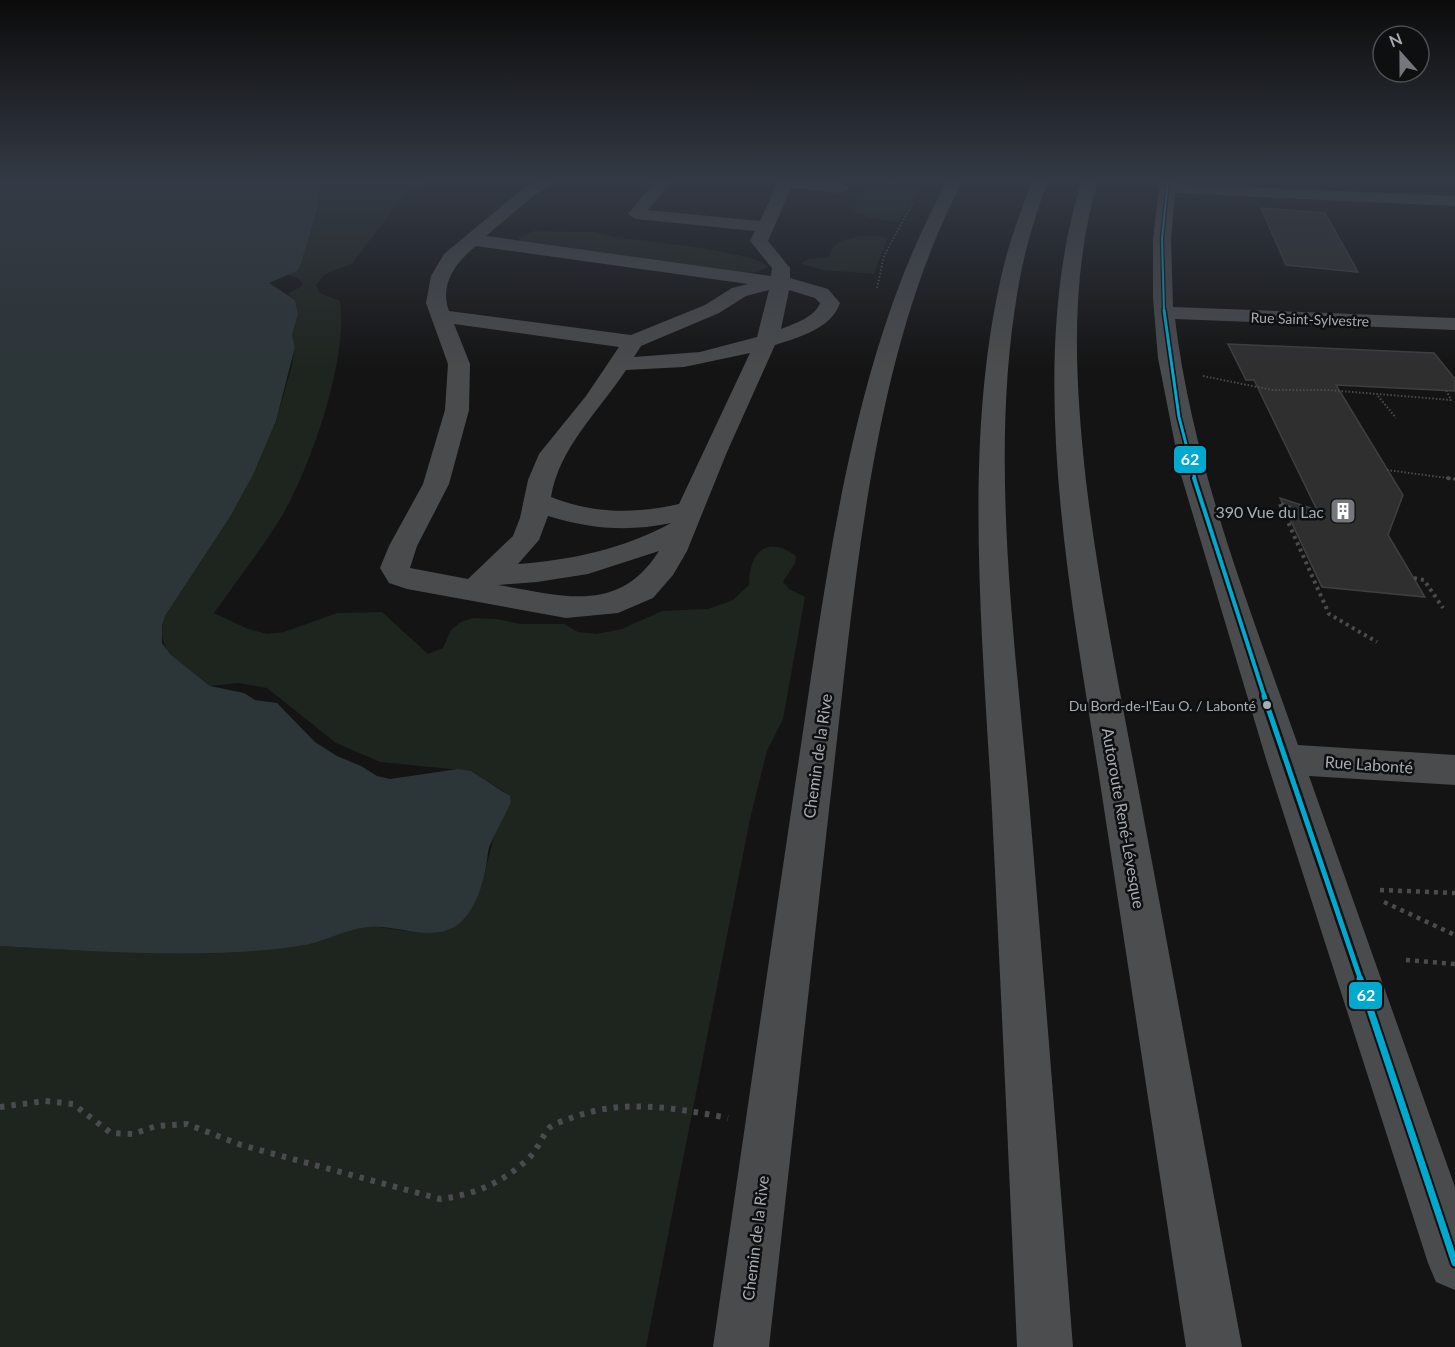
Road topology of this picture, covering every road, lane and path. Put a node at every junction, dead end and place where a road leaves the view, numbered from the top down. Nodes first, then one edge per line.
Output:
1 (471, 243) edge
2 (498, 243) edge
3 (759, 243) edge
4 (925, 243) edge
5 (1019, 243) edge
6 (1074, 243) edge
7 (1163, 243) edge
8 (780, 282) junction
9 (1165, 313) junction
10 (440, 316) junction
11 (751, 319) junction
12 (1455, 324) edge
13 (633, 342) junction
14 (621, 363) junction
15 (1203, 376) dead end
16 (1446, 390) dead end
17 (1378, 396) junction
18 (1396, 418) dead end
19 (1387, 470) dead end
20 (1455, 479) edge
21 (536, 501) junction
22 (1291, 507) dead end
23 (686, 519) junction
24 (1414, 578) dead end
25 (481, 583) junction
26 (1443, 608) dead end
27 (1377, 642) dead end
28 (1284, 759) junction
29 (1455, 770) edge
30 (1380, 890) dead end
31 (1455, 893) edge
32 (1384, 902) dead end
33 (1455, 935) edge
34 (1406, 960) dead end
35 (1455, 964) edge
36 (0, 1107) edge
37 (728, 1118) dead end
38 (1455, 1263) edge
39 (741, 1347) edge
40 (1045, 1347) edge
41 (1214, 1347) edge

1 - 10 street
2 - 8 street
3 - 8 street
4 - 39 street, Chemin de la Rive
5 - 40 highway
6 - 41 highway, Autoroute René-Lévesque
7 - 9 street
8 - 11 street
8 - 11 street
8 - 11 street
9 - 12 street, Rue Saint-Sylvestre
9 - 28 street
10 - 13 street
10 - 25 street
11 - 13 street
11 - 14 street
11 - 23 street
13 - 14 street
14 - 21 street
15 - 17 path
16 - 17 path
17 - 18 path
19 - 20 path
21 - 23 street
21 - 25 street
22 - 27 path
23 - 25 street
23 - 25 street
24 - 26 path
28 - 29 street, Rue Labonté
28 - 38 street
30 - 31 path
32 - 33 path
34 - 35 path
36 - 37 path

